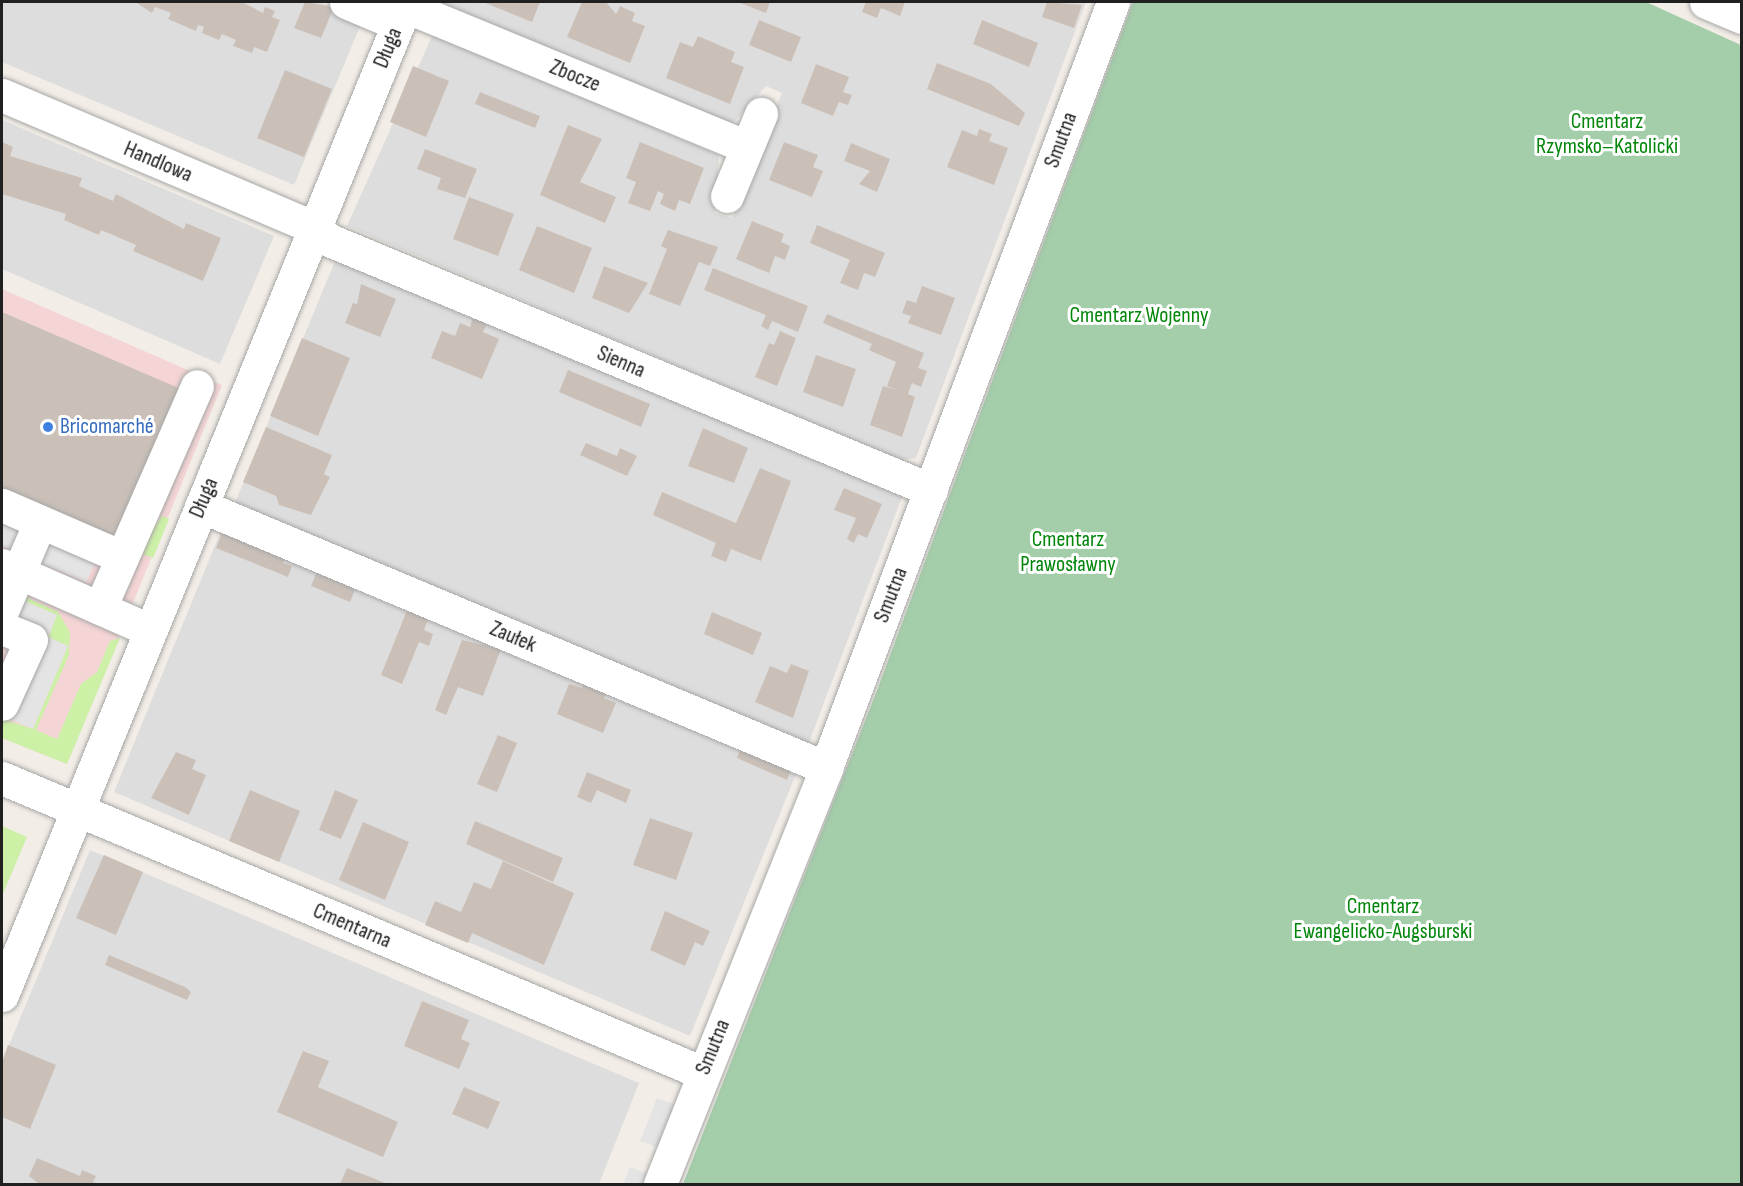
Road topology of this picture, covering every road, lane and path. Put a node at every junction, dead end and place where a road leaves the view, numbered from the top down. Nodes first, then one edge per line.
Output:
1 (346, 2) edge
2 (1113, 2) edge
3 (1706, 2) edge
4 (404, 10) edge
5 (1742, 17) edge
6 (2, 95) edge
7 (761, 114) dead end
8 (745, 146) junction
9 (727, 196) dead end
10 (315, 228) junction
11 (197, 386) dead end
12 (931, 490) junction
13 (2, 505) edge
14 (201, 506) junction
15 (40, 522) junction
16 (122, 557) junction
17 (10, 569) edge
18 (100, 608) junction
19 (2, 611) edge
20 (2, 627) edge
21 (147, 629) junction
22 (2, 704) edge
23 (826, 768) junction
24 (2, 778) edge
25 (75, 810) junction
26 (2, 994) edge
27 (703, 1073) junction
28 (660, 1185) edge

1 - 4 street
2 - 12 street, Smutna
3 - 5 street
4 - 8 street, Zbocze
4 - 10 street, Długa
6 - 10 street, Handlowa
7 - 8 street
8 - 9 street
10 - 12 street, Sienna
10 - 14 street, Długa
11 - 16 street
12 - 23 street, Smutna
13 - 15 street
14 - 21 street, Długa
14 - 23 street, Zaułek
15 - 16 street
15 - 17 street
16 - 18 street
17 - 18 street
17 - 19 street
18 - 21 street
20 - 22 street
21 - 25 street, Długa
23 - 27 street, Smutna
24 - 25 street, Cmentarna
25 - 26 street, Długa
25 - 27 street, Cmentarna
27 - 28 street, Smutna

